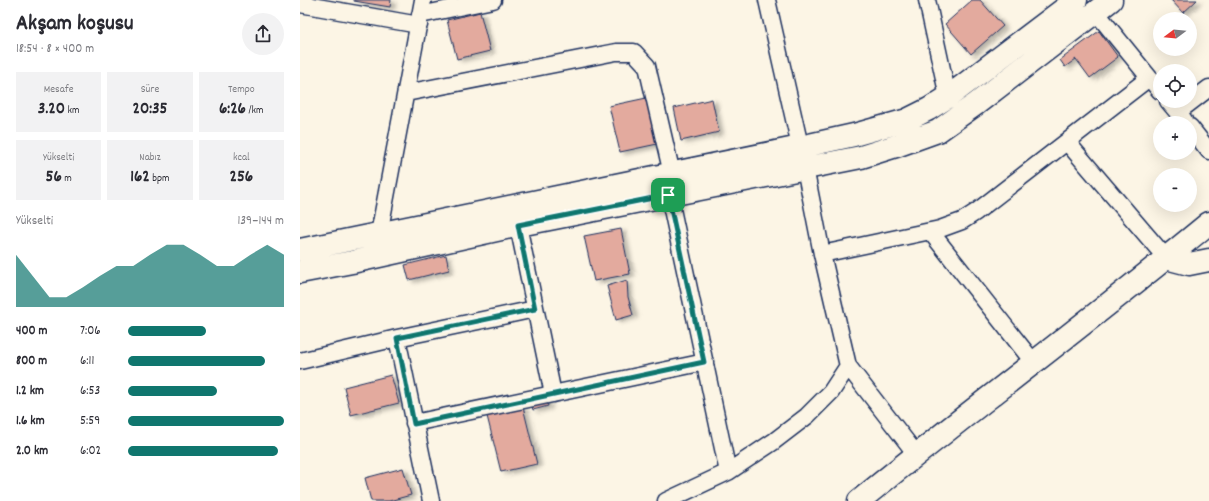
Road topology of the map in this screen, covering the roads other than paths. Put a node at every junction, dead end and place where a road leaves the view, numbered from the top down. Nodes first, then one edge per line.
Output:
1 (493, 0) edge
2 (767, 0) edge
3 (926, 0) edge
4 (1076, 0) edge
5 (300, 4) edge
6 (1104, 6) edge
7 (421, 13) edge
8 (1149, 78) junction
9 (1153, 83) edge
10 (1209, 88) edge
11 (406, 93) junction
12 (948, 97) junction
13 (1178, 112) edge
14 (1197, 136) edge
15 (1067, 142) junction
16 (800, 147) junction
17 (1209, 151) edge
18 (805, 168) junction
19 (672, 174) junction
20 (668, 195) junction
21 (1209, 223) edge
22 (518, 225) junction
23 (930, 231) junction
24 (378, 234) junction
25 (300, 250) edge
26 (822, 254) junction
27 (1166, 258) junction
28 (1209, 260) edge
29 (300, 272) edge
30 (535, 309) junction
31 (397, 338) junction
32 (300, 361) edge
33 (704, 362) junction
34 (1034, 363) junction
35 (848, 366) junction
36 (553, 394) junction
37 (414, 424) junction
38 (916, 454) junction
39 (728, 472) junction
40 (431, 501) edge
41 (666, 501) edge
42 (859, 501) edge

1 - 7 street
2 - 16 street
3 - 12 street
4 - 12 street
5 - 7 street
6 - 8 street
6 - 18 street
7 - 11 street
8 - 9 street
8 - 15 street
10 - 13 street
11 - 19 street
11 - 24 street
12 - 16 street
14 - 17 street
15 - 23 street
15 - 27 street
16 - 18 street
16 - 19 street
18 - 20 street
18 - 26 street
19 - 24 street
20 - 22 street
20 - 33 street
21 - 27 street
22 - 29 street
22 - 30 street
23 - 26 street
23 - 34 street
24 - 25 street
26 - 35 street
27 - 28 street
27 - 34 street
30 - 31 street
30 - 36 street
31 - 32 street
31 - 37 street
33 - 36 street
33 - 39 street
34 - 38 street
35 - 38 street
35 - 39 street
36 - 37 street
37 - 40 street
38 - 42 street
39 - 41 street

